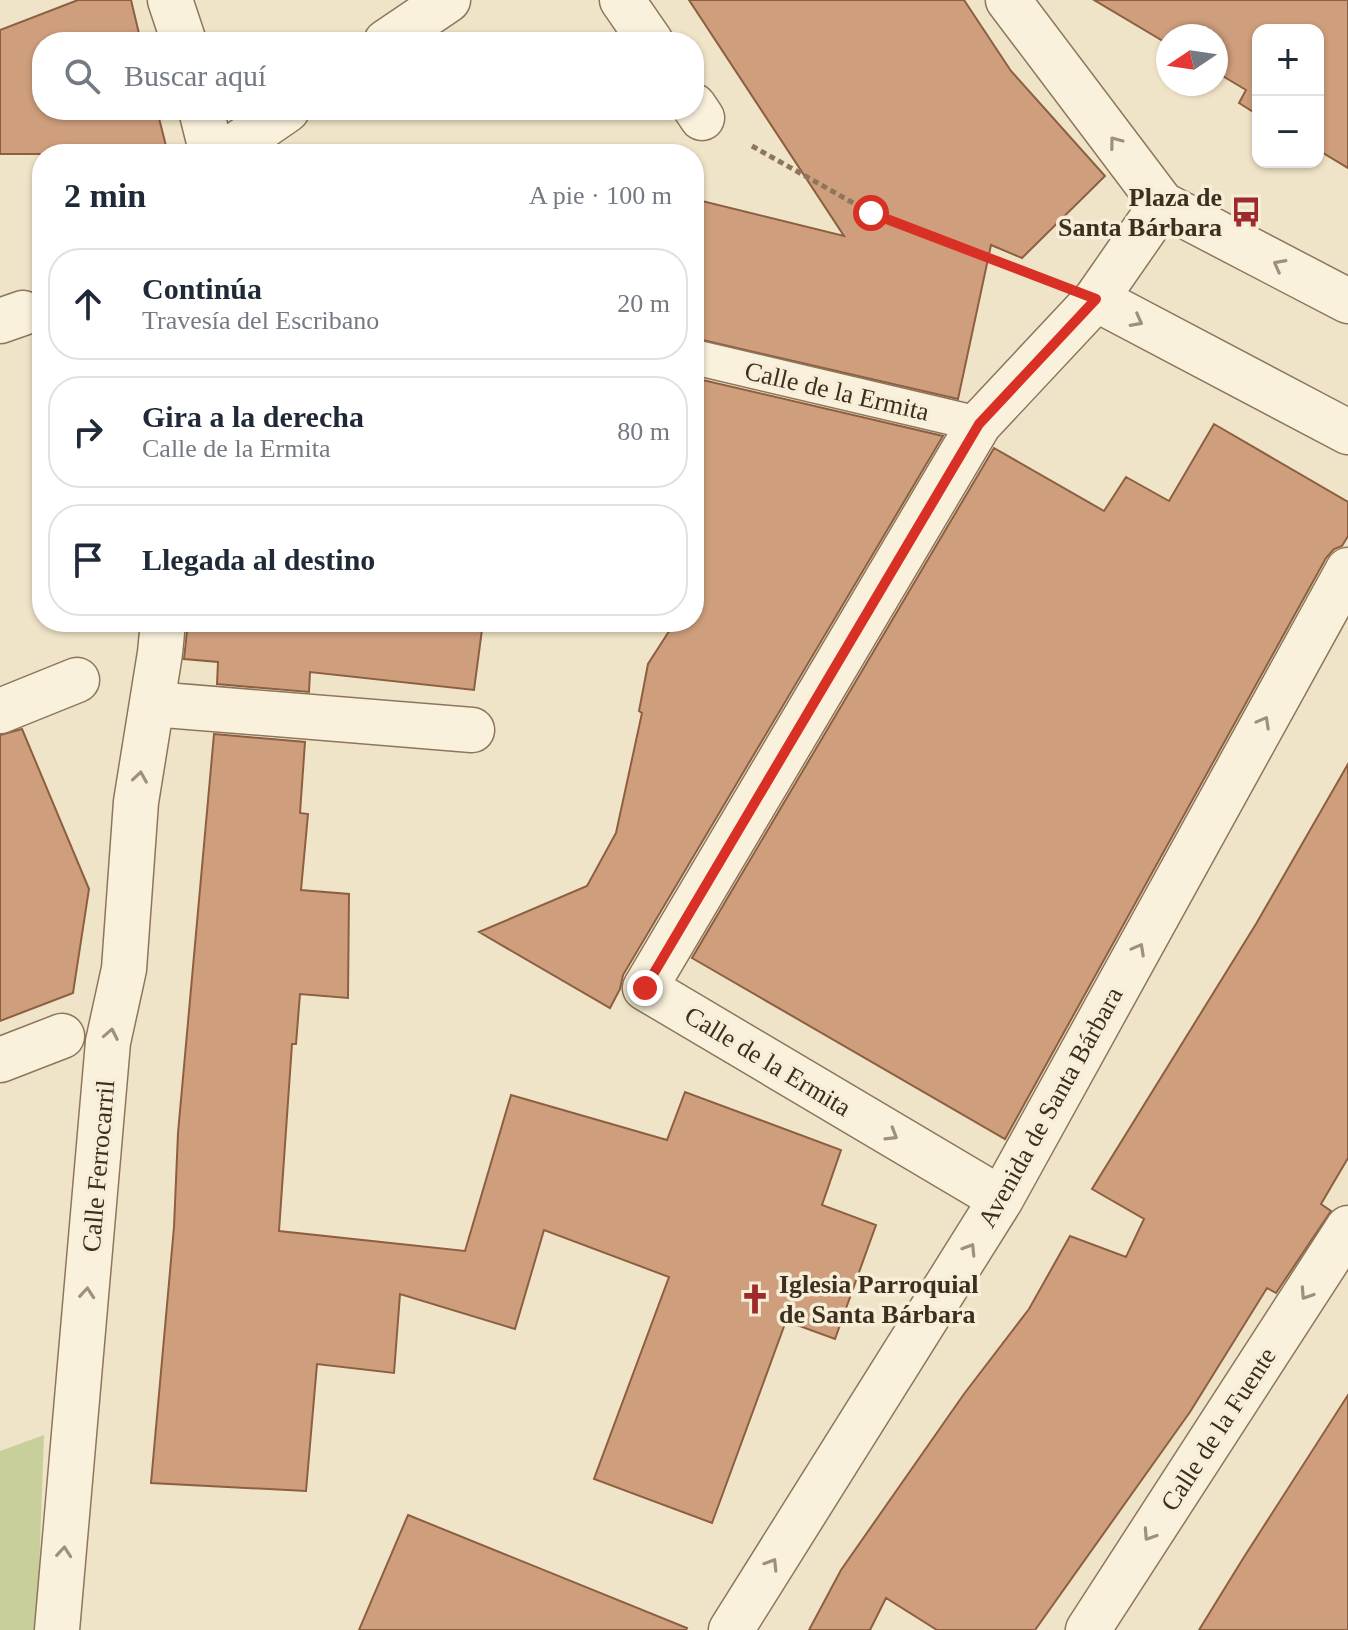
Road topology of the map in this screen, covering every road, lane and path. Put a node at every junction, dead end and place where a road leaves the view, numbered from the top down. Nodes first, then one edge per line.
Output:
1 (448, 0) edge
2 (622, 0) edge
3 (1008, 0) edge
4 (401, 32) edge
5 (644, 32) edge
6 (704, 116) edge
7 (204, 120) edge
8 (272, 120) edge
9 (210, 144) edge
10 (238, 144) edge
11 (1162, 204) junction
12 (1096, 299) junction
13 (1348, 301) edge
14 (704, 359) edge
15 (979, 424) junction
16 (1348, 432) edge
17 (1348, 570) edge
18 (162, 632) edge
19 (77, 680) dead end
20 (152, 704) junction
21 (0, 711) edge
22 (472, 730) dead end
23 (62, 1036) dead end
24 (0, 1060) edge
25 (1001, 1199) junction
26 (1348, 1228) edge
27 (57, 1630) edge
28 (731, 1630) edge
29 (1088, 1630) edge

1 - 4 street
2 - 5 street
11 -> 3 street
6 - 12 path
7 - 9 street
8 - 10 street
11 - 12 street
13 -> 11 street
12 - 15 street, Calle de la Ermita
12 -> 16 street
14 - 15 lane, Calle de la Ermita
15 -> 25 street, Calle de la Ermita
25 -> 17 street, Avenida de Santa Bárbara
18 - 20 street, Calle Ferrocarril
19 - 21 street
20 - 22 street
27 -> 20 street, Calle Ferrocarril
23 - 24 street
28 -> 25 street, Avenida de Santa Bárbara
26 -> 29 street, Calle de la Fuente

